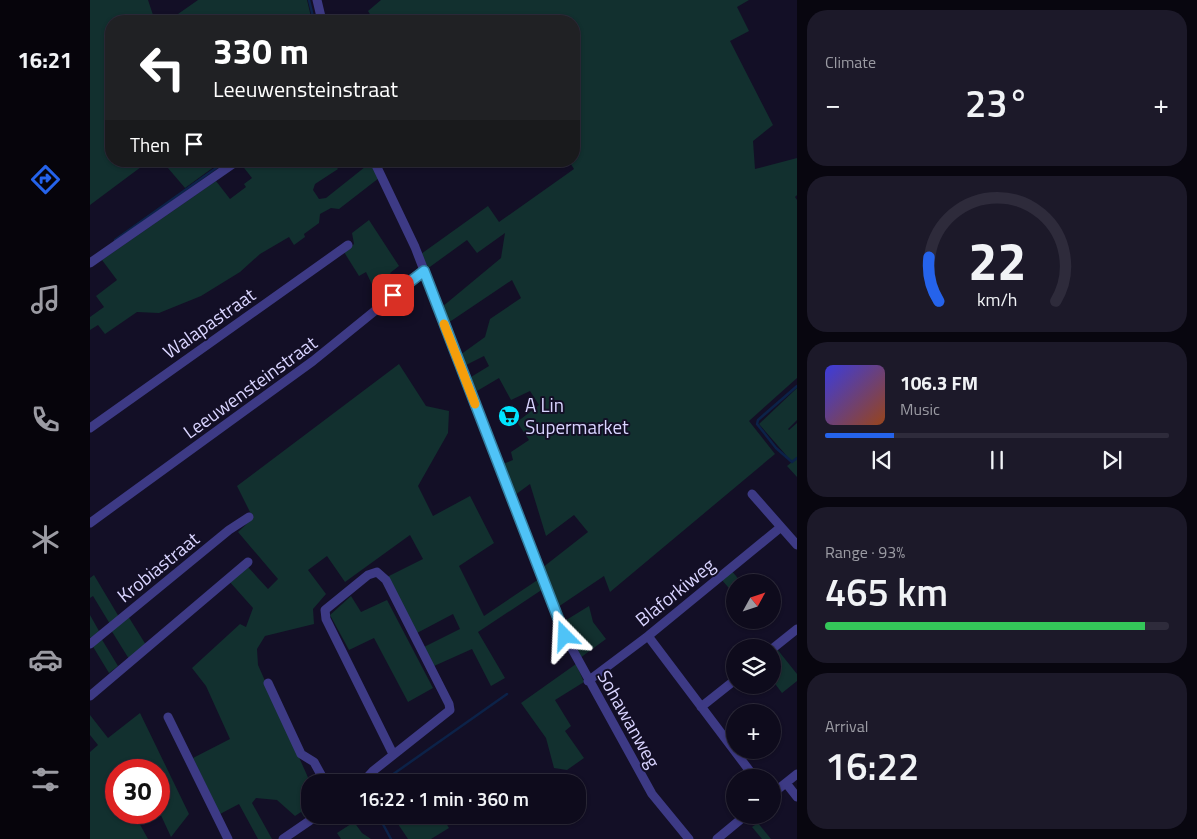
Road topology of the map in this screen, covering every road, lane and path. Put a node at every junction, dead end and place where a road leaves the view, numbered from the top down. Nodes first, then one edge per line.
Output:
1 (317, 0) edge
2 (321, 15) edge
3 (228, 167) edge
4 (377, 167) edge
5 (348, 245) dead end
6 (90, 263) edge
7 (424, 271) junction
8 (90, 428) edge
9 (752, 494) dead end
10 (249, 517) dead end
11 (90, 523) edge
12 (780, 527) junction
13 (797, 545) edge
14 (248, 562) dead end
15 (797, 629) edge
16 (648, 636) junction
17 (781, 642) edge
18 (90, 644) edge
19 (588, 681) junction
20 (268, 683) dead end
21 (726, 687) edge
22 (90, 696) edge
23 (702, 707) junction
24 (168, 717) dead end
25 (393, 754) junction
26 (748, 769) edge
27 (321, 774) edge
28 (370, 774) edge
29 (797, 774) edge
30 (786, 783) junction
31 (781, 787) edge
32 (797, 797) edge
33 (305, 824) edge
34 (736, 824) edge
35 (720, 838) edge
36 (228, 839) edge
37 (283, 839) edge
38 (689, 839) edge

1 - 2 street
3 - 6 street
4 - 7 street, Sohawanweg
5 - 8 street, Walapastraat
7 - 11 street, Leeuwensteinstraat
7 - 19 street, Sohawanweg
9 - 12 street
10 - 18 street, Krobiastraat
12 - 13 street
12 - 16 street, Blaforkiweg
14 - 22 street
15 - 17 street
16 - 19 street, Blaforkiweg
16 - 23 street
19 - 38 street, Sohawanweg
20 - 27 street
21 - 23 street
23 - 26 street
24 - 36 street
25 - 25 street
25 - 28 street
29 - 30 street
30 - 31 street
30 - 32 street
33 - 37 street
34 - 35 street

